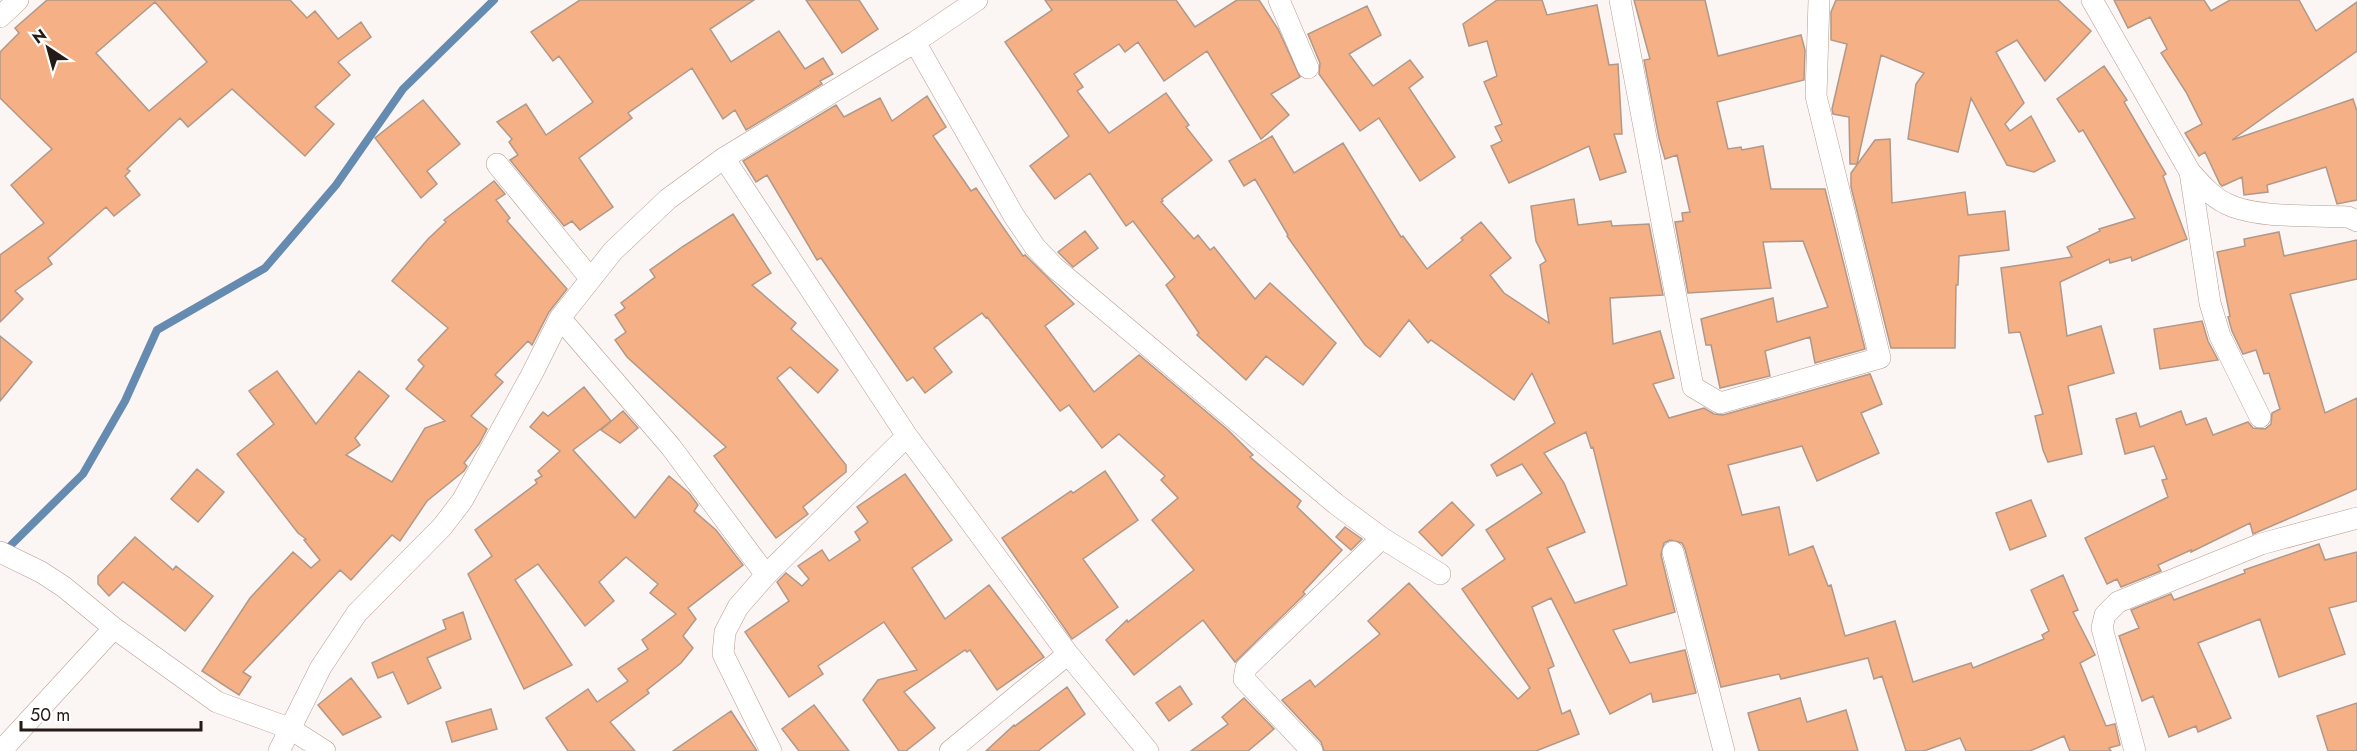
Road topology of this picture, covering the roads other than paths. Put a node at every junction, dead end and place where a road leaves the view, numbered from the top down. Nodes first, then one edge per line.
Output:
1 (977, 0) edge
2 (1279, 0) edge
3 (1620, 0) edge
4 (1819, 0) edge
5 (2092, 0) edge
6 (915, 42) junction
7 (1308, 68) dead end
8 (724, 158) junction
9 (497, 164) dead end
10 (2190, 172) junction
11 (2357, 221) edge
12 (591, 278) junction
13 (560, 318) junction
14 (2260, 417) dead end
15 (907, 436) junction
16 (2357, 518) edge
17 (1382, 538) junction
18 (0, 552) edge
19 (1673, 552) dead end
20 (1440, 574) dead end
21 (766, 575) junction
22 (114, 628) junction
23 (1068, 654) junction
24 (289, 728) junction
25 (1, 751) edge
26 (279, 751) edge
27 (325, 751) edge
28 (771, 751) edge
29 (950, 751) edge
30 (1148, 751) edge
31 (1312, 751) edge
32 (1724, 751) edge
33 (2135, 751) edge

1 - 6 street
2 - 7 street
3 - 4 street
5 - 10 street
6 - 8 street
6 - 17 street
8 - 12 street
8 - 15 street
9 - 12 street
10 - 11 street
10 - 14 street
12 - 13 street
13 - 21 street
13 - 24 street
15 - 21 street
15 - 23 street
16 - 33 street
17 - 20 street
17 - 31 street
18 - 22 street
19 - 32 street
21 - 28 street
22 - 24 street
22 - 25 street
23 - 29 street
23 - 30 street
24 - 26 street
24 - 27 street

